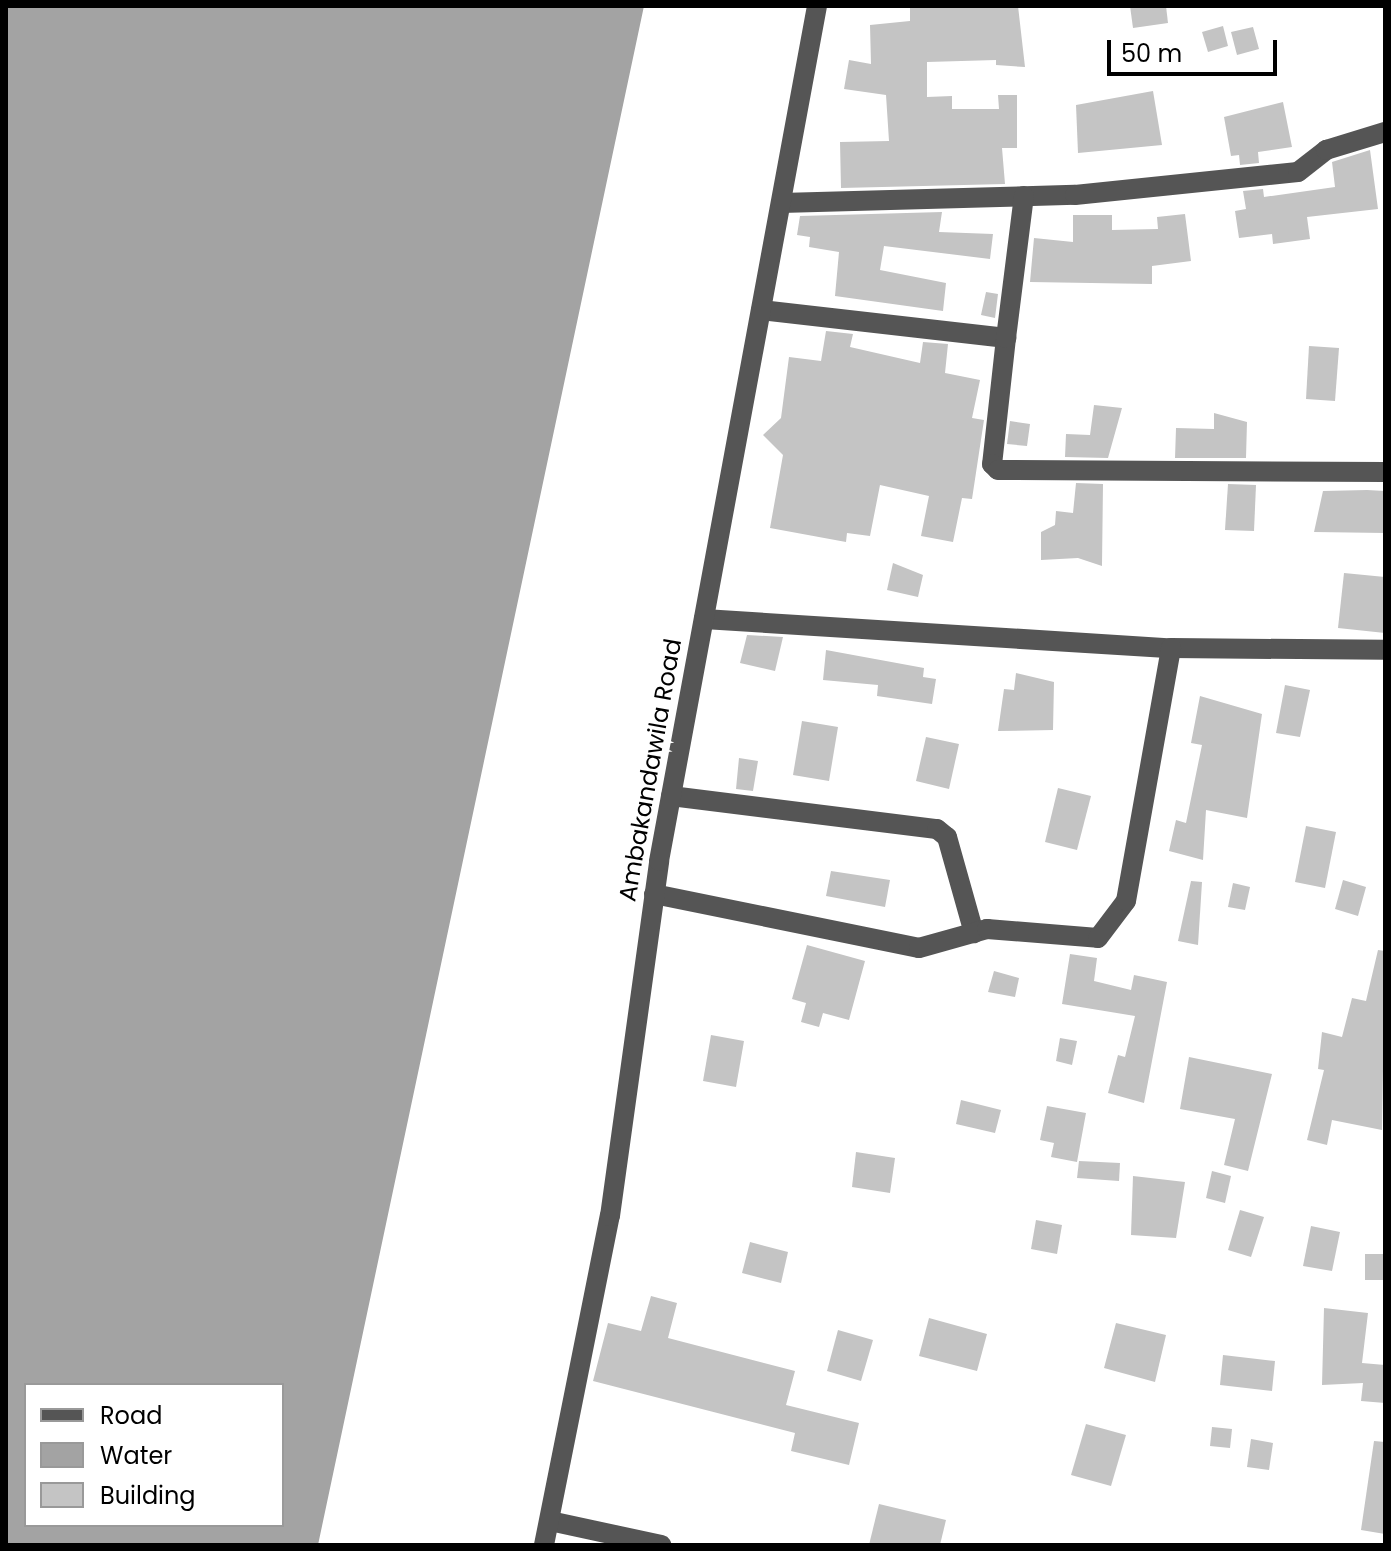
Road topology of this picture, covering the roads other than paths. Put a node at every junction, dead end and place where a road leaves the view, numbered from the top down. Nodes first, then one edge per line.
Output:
1 (817, 6) edge
2 (1385, 132) edge
3 (1024, 196) junction
4 (781, 203) junction
5 (761, 310) junction
6 (1006, 338) junction
7 (1385, 472) edge
8 (704, 619) junction
9 (1171, 648) junction
10 (1385, 650) edge
11 (671, 796) junction
12 (654, 894) junction
13 (974, 933) junction
14 (550, 1521) junction
15 (544, 1545) edge
16 (661, 1545) edge

1 - 4 street, Ambakandawila Road
2 - 3 street
3 - 4 street
3 - 6 street
4 - 5 street, Ambakandawila Road
5 - 6 street
5 - 8 street, Ambakandawila Road
6 - 7 street
8 - 9 street
8 - 11 street, Ambakandawila Road
9 - 10 street
9 - 13 street
11 - 12 street, Ambakandawila Road
11 - 13 street
12 - 13 street
12 - 14 street, Ambakandawila Road
14 - 15 street, Ambakandawila Road
14 - 16 street

